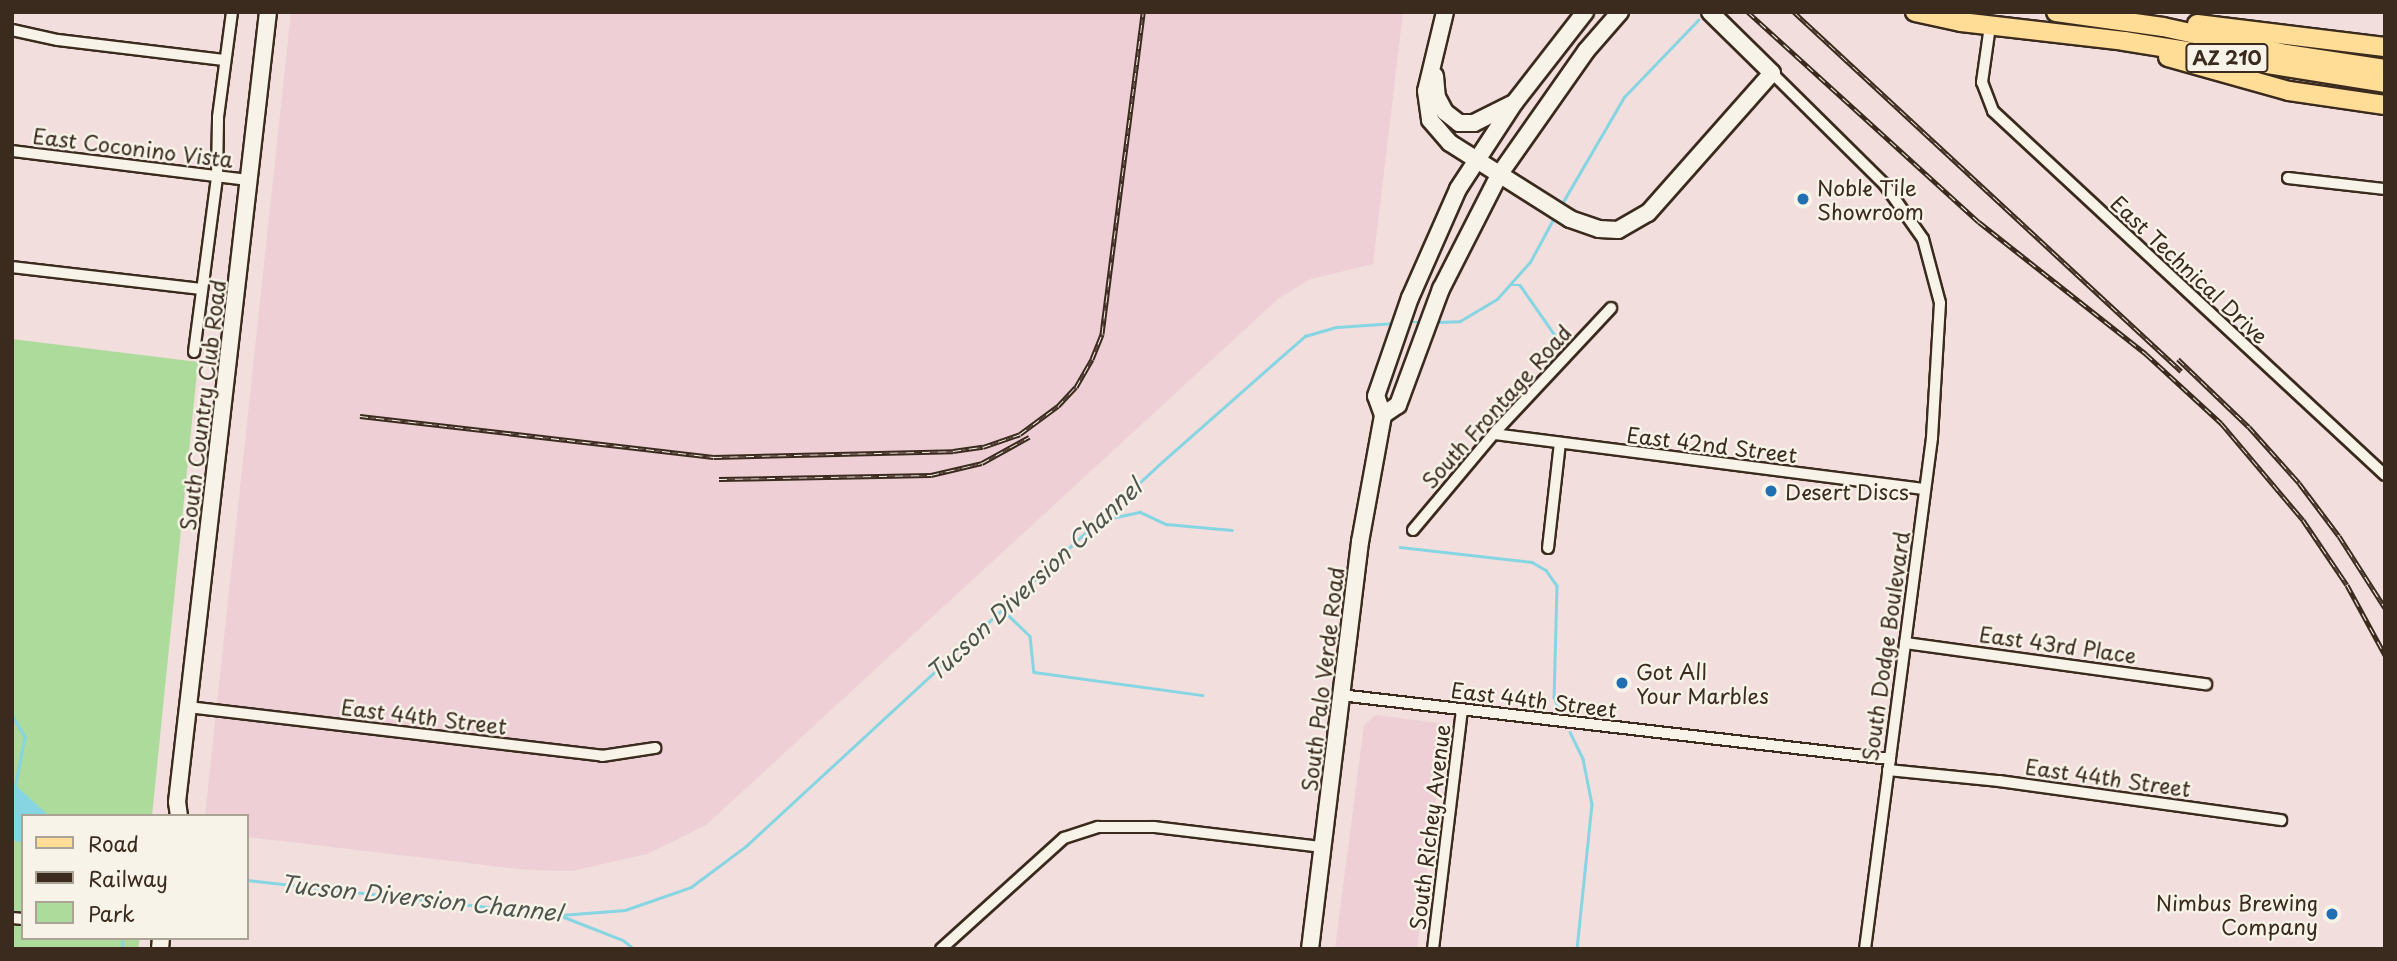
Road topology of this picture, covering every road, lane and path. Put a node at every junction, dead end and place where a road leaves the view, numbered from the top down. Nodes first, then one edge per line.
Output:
1 (232, 12) edge
2 (268, 12) edge
3 (1445, 12) edge
4 (1585, 12) edge
5 (1619, 12) edge
6 (1710, 12) edge
7 (1915, 12) edge
8 (1946, 12) edge
9 (2065, 13) edge
10 (1985, 19) edge
11 (12, 30) edge
12 (2069, 35) junction
13 (2385, 47) edge
14 (224, 60) junction
15 (1433, 66) junction
16 (2385, 69) edge
17 (1772, 73) junction
18 (2385, 83) edge
19 (1516, 102) junction
20 (2385, 105) edge
21 (12, 151) edge
22 (1475, 159) junction
23 (1499, 175) junction
24 (217, 177) junction
25 (2288, 178) dead end
26 (249, 180) junction
27 (2385, 189) edge
28 (12, 267) edge
29 (201, 289) junction
30 (1611, 309) dead end
31 (194, 352) dead end
32 (1383, 415) junction
33 (1494, 434) junction
34 (1560, 443) junction
35 (2385, 475) edge
36 (1925, 489) junction
37 (1413, 530) dead end
38 (1548, 548) dead end
39 (1905, 643) junction
40 (2207, 684) dead end
41 (1340, 695) junction
42 (188, 707) junction
43 (1462, 710) junction
44 (655, 748) dead end
45 (1889, 764) junction
46 (175, 811) edge
47 (2281, 820) dead end
48 (1322, 847) junction
49 (941, 949) edge
50 (1310, 949) edge
51 (1433, 949) edge
52 (1866, 949) edge

1 - 14 street, South Country Club Road
2 - 26 main road, South Country Club Road
3 - 15 main road
4 - 19 main road, South Palo Verde Road
5 - 23 main road, South Palo Verde Road
6 - 17 main road
7 - 10 main road, AZ 210
8 - 10 main road
9 - 13 main road
9 - 16 main road, AZ 210
10 - 12 main road, AZ 210
10 - 35 street, East Technical Drive
11 - 14 street
12 - 18 main road, AZ 210
12 - 20 main road
14 - 24 street, South Country Club Road
15 - 19 main road
15 - 22 main road
17 - 23 main road
17 - 36 street, South Dodge Boulevard
19 - 22 main road, South Palo Verde Road
21 - 24 street, East Coconino Vista
22 - 23 main road
22 - 32 main road, South Palo Verde Road
23 - 32 main road, South Palo Verde Road
24 - 26 street, East Coconino Vista
24 - 29 street, South Country Club Road
25 - 27 street
26 - 42 main road, South Country Club Road
28 - 29 street
29 - 31 street, South Country Club Road
30 - 33 street, South Frontage Road
32 - 41 main road, South Palo Verde Road
33 - 34 street, East 42nd Street
33 - 37 street, South Frontage Road
34 - 36 street, East 42nd Street
34 - 38 street
36 - 39 street, South Dodge Boulevard
39 - 40 street, East 43rd Place
39 - 45 street, South Dodge Boulevard
41 - 43 street, East 44th Street
41 - 48 main road, South Palo Verde Road
42 - 44 street, East 44th Street
42 - 46 main road, South Country Club Road
43 - 45 street, East 44th Street
43 - 51 street, South Richey Avenue
45 - 47 street, East 44th Street
45 - 52 street, South Dodge Boulevard
48 - 49 street
48 - 50 main road, South Palo Verde Road

